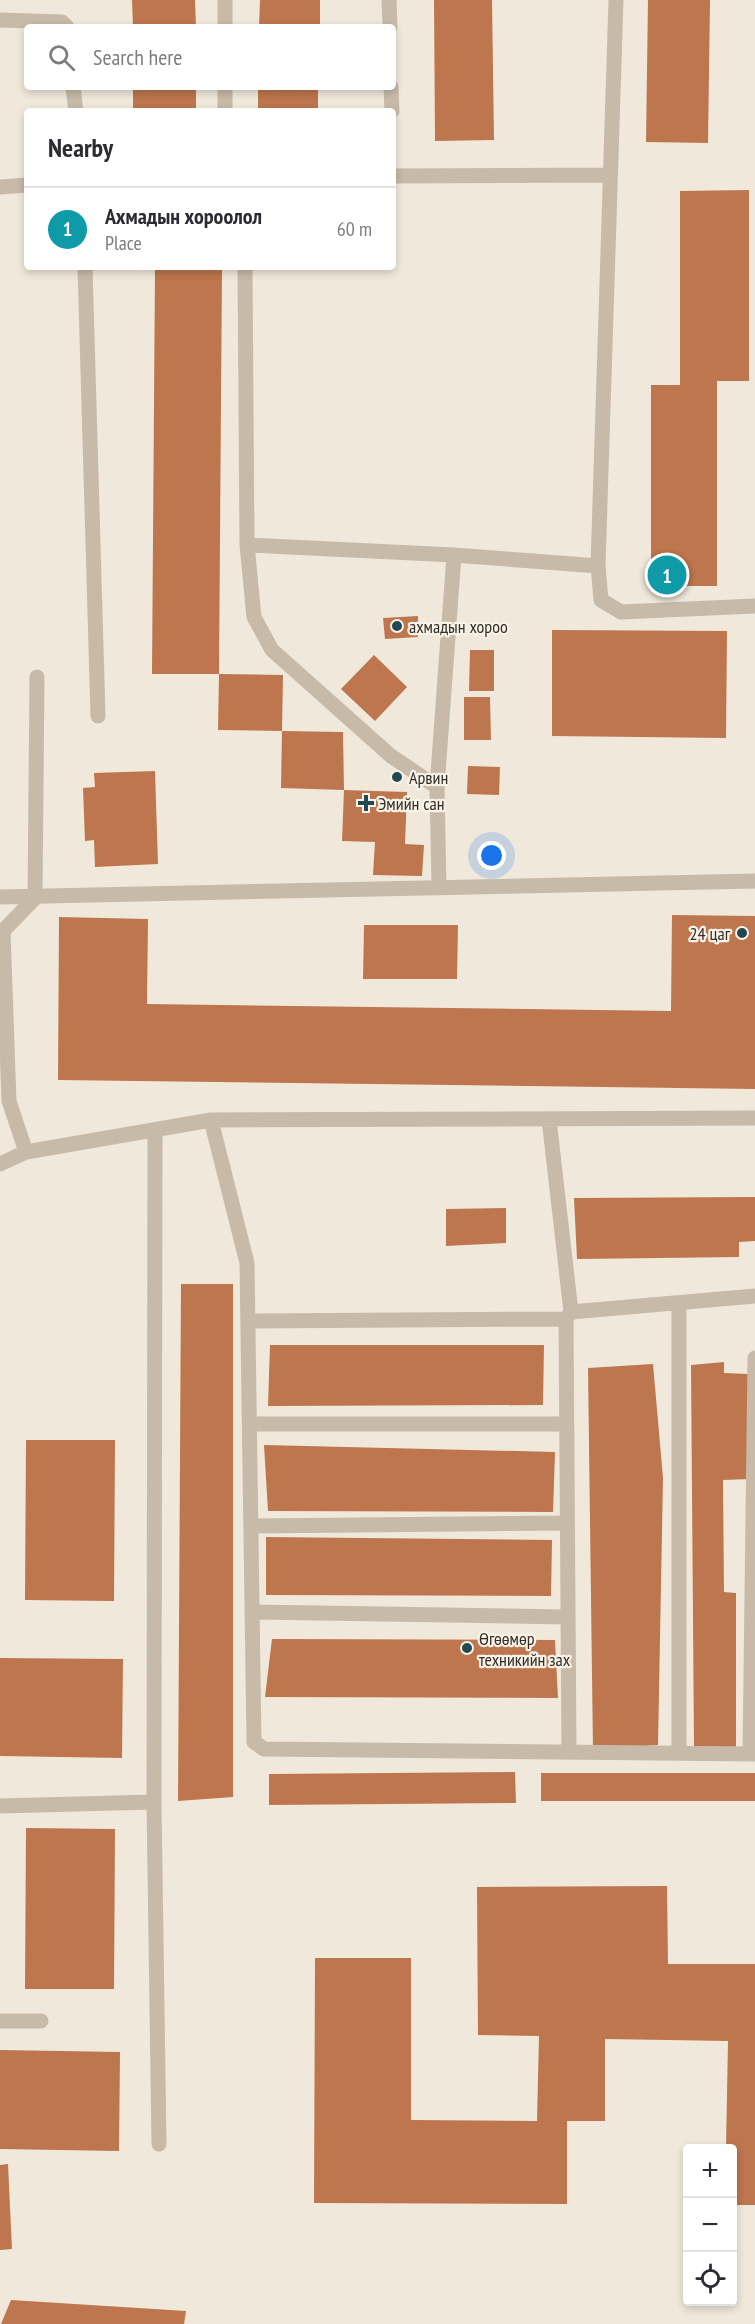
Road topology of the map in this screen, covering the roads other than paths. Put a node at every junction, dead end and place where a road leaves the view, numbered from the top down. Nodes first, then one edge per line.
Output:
1 (225, 0) edge
2 (389, 0) edge
3 (616, 0) edge
4 (0, 20) edge
5 (64, 24) edge
6 (225, 24) edge
7 (390, 24) edge
8 (73, 90) edge
9 (225, 90) edge
10 (391, 90) edge
11 (76, 108) edge
12 (225, 108) edge
13 (392, 108) edge
14 (609, 175) junction
15 (396, 176) edge
16 (24, 185) edge
17 (0, 187) edge
18 (85, 270) edge
19 (245, 270) edge
20 (247, 545) junction
21 (454, 555) junction
22 (598, 566) junction
23 (755, 606) edge
24 (37, 677) dead end
25 (98, 716) dead end
26 (437, 787) junction
27 (755, 881) edge
28 (439, 888) junction
29 (0, 897) edge
30 (35, 898) junction
31 (755, 1118) edge
32 (549, 1119) junction
33 (211, 1120) junction
34 (155, 1131) junction
35 (26, 1152) junction
36 (0, 1164) edge
37 (755, 1296) edge
38 (680, 1303) junction
39 (568, 1316) junction
40 (248, 1321) junction
41 (755, 1358) edge
42 (250, 1424) junction
43 (566, 1424) junction
44 (567, 1523) junction
45 (251, 1526) junction
46 (253, 1612) junction
47 (568, 1617) junction
48 (569, 1751) junction
49 (679, 1753) junction
50 (753, 1754) edge
51 (154, 1803) junction
52 (0, 1806) edge
53 (0, 2020) edge
54 (41, 2021) dead end
55 (159, 2144) dead end

1 - 6 street
2 - 7 street
3 - 14 street
4 - 5 street
8 - 11 street
9 - 12 street
10 - 13 street
14 - 15 street
14 - 22 street
16 - 17 street
18 - 25 street
19 - 20 street
20 - 21 street
20 - 26 street
21 - 22 street
21 - 26 street
22 - 23 street
24 - 30 street
26 - 28 street
27 - 28 street
28 - 30 street
29 - 30 street
30 - 35 street
31 - 32 street
32 - 33 street
32 - 39 street
33 - 34 street
33 - 40 street
34 - 35 street
34 - 51 street
35 - 36 street
37 - 38 street
38 - 39 street
38 - 49 street
39 - 40 street
39 - 43 street
40 - 42 street
41 - 50 street
42 - 43 street
42 - 45 street
43 - 44 street
44 - 45 street
44 - 47 street
45 - 46 street
46 - 47 street
46 - 48 street
47 - 48 street
48 - 49 street
49 - 50 street
51 - 52 street
51 - 55 street
53 - 54 street

